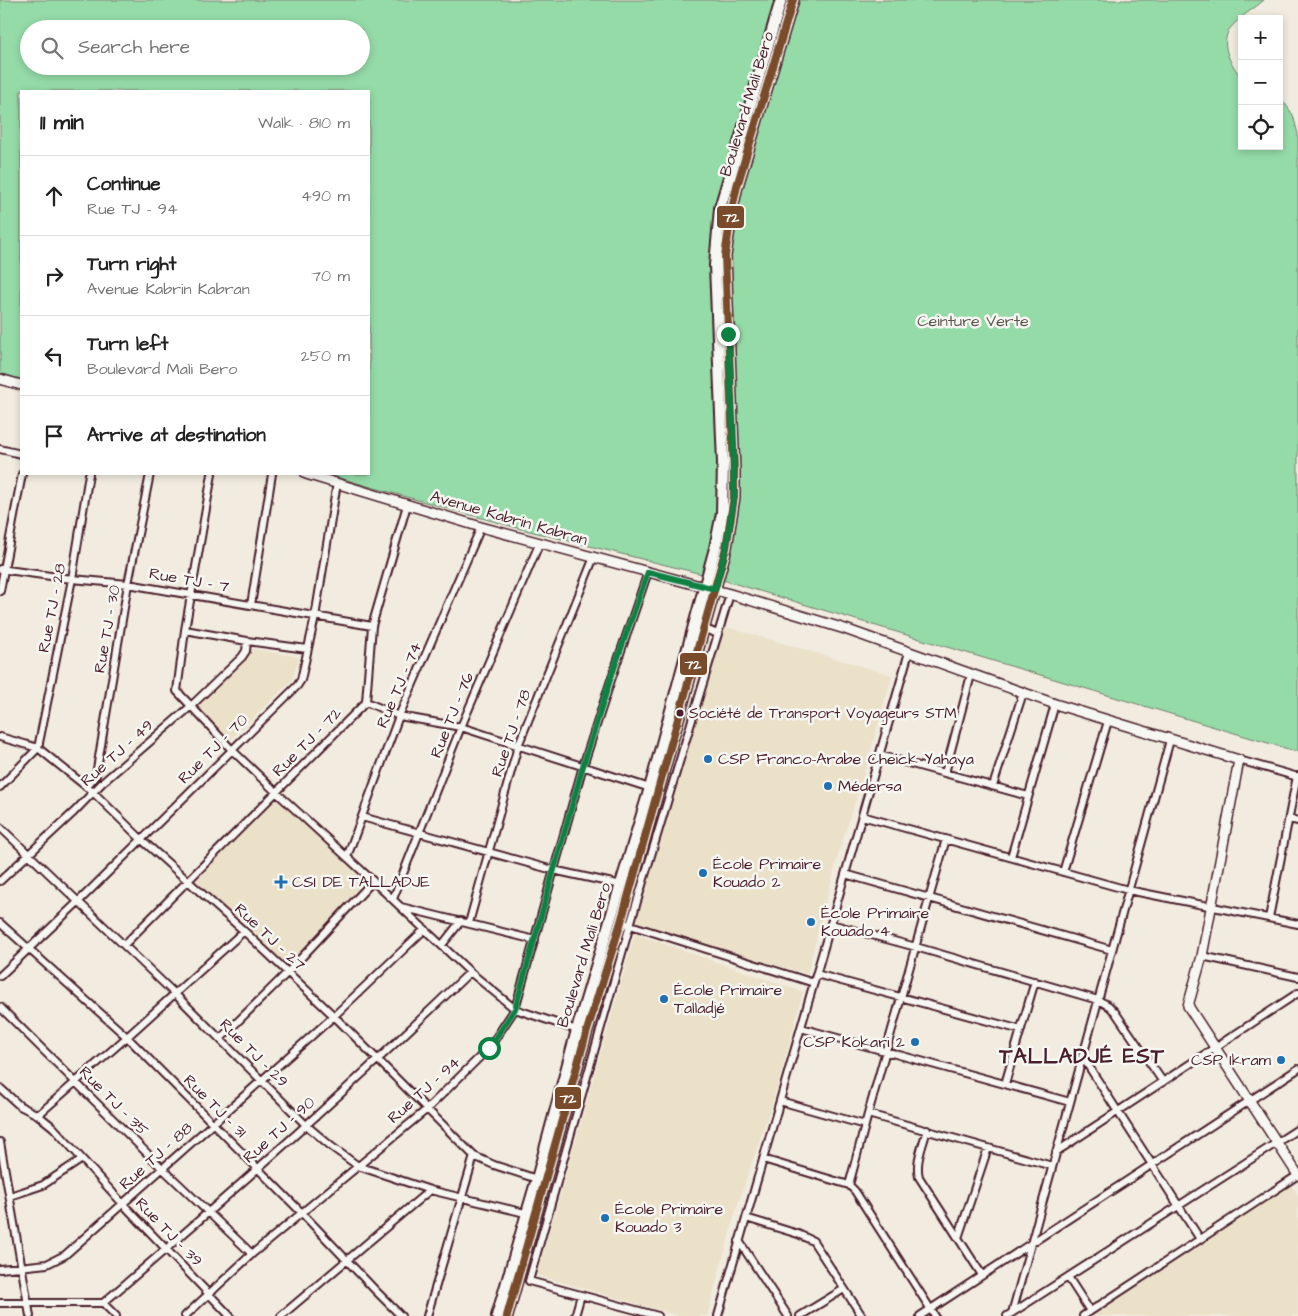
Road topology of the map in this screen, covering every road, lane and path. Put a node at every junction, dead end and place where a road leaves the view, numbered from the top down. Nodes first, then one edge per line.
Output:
1 (781, 0) edge
2 (793, 0) edge
3 (0, 379) edge
4 (20, 385) edge
5 (0, 449) edge
6 (20, 454) edge
7 (22, 475) edge
8 (89, 475) edge
9 (150, 475) edge
10 (212, 475) edge
11 (272, 475) edge
12 (309, 475) edge
13 (337, 483) junction
14 (408, 505) junction
15 (481, 527) junction
16 (540, 542) junction
17 (594, 557) junction
18 (2, 570) edge
19 (648, 572) junction
20 (714, 573) junction
21 (72, 579) junction
22 (128, 584) junction
23 (710, 588) junction
24 (0, 591) edge
25 (191, 594) junction
26 (730, 594) junction
27 (250, 605) junction
28 (706, 605) junction
29 (315, 617) junction
30 (372, 626) junction
31 (705, 629) junction
32 (185, 630) junction
33 (718, 634) junction
34 (247, 641) junction
35 (308, 649) junction
36 (909, 652) junction
37 (971, 675) junction
38 (1023, 693) junction
39 (366, 702) junction
40 (1055, 704) junction
41 (190, 707) junction
42 (400, 716) junction
43 (1108, 721) junction
44 (461, 727) junction
45 (0, 737) edge
46 (1170, 740) junction
47 (518, 746) junction
48 (38, 748) junction
49 (232, 750) junction
50 (879, 755) junction
51 (1239, 760) junction
52 (583, 766) junction
53 (945, 773) junction
54 (1297, 776) edge
55 (993, 786) junction
56 (0, 787) edge
57 (86, 787) junction
58 (650, 788) junction
59 (93, 792) junction
60 (276, 792) junction
61 (1028, 796) junction
62 (862, 816) junction
63 (362, 818) junction
64 (1288, 819) junction
65 (1298, 821) edge
66 (0, 827) edge
67 (419, 832) junction
68 (946, 839) junction
69 (142, 840) junction
70 (488, 852) junction
71 (29, 853) junction
72 (347, 856) junction
73 (1010, 857) junction
74 (553, 870) junction
75 (1063, 872) junction
76 (845, 874) junction
77 (0, 881) edge
78 (373, 881) junction
79 (188, 882) junction
80 (626, 886) junction
81 (1128, 890) junction
82 (393, 899) junction
83 (930, 899) junction
84 (79, 901) junction
85 (400, 906) junction
86 (1212, 907) junction
87 (1269, 918) junction
88 (461, 921) junction
89 (0, 923) edge
90 (469, 923) junction
91 (625, 924) junction
92 (831, 924) junction
93 (1298, 924) edge
94 (425, 929) junction
95 (244, 931) junction
96 (534, 940) junction
97 (124, 945) junction
98 (442, 945) junction
99 (916, 947) junction
100 (28, 950) junction
101 (1112, 950) junction
102 (1202, 956) junction
103 (288, 972) junction
104 (470, 972) junction
105 (816, 974) junction
106 (0, 976) edge
107 (1298, 977) edge
108 (1035, 982) junction
109 (814, 983) junction
110 (174, 993) junction
111 (1298, 994) edge
112 (901, 998) junction
113 (1098, 1000) junction
114 (0, 1007) edge
115 (515, 1009) junction
116 (334, 1016) junction
117 (801, 1028) junction
118 (576, 1030) junction
119 (1021, 1030) junction
120 (127, 1037) junction
121 (220, 1039) junction
122 (1215, 1048) junction
123 (886, 1051) junction
124 (1082, 1056) junction
125 (378, 1061) junction
126 (1298, 1069) edge
127 (262, 1081) junction
128 (76, 1082) junction
129 (1162, 1082) junction
130 (1005, 1084) junction
131 (0, 1088) edge
132 (1249, 1100) junction
133 (780, 1101) junction
134 (1070, 1102) junction
135 (426, 1110) junction
136 (1118, 1112) junction
137 (868, 1114) junction
138 (38, 1115) junction
139 (213, 1124) junction
140 (306, 1124) junction
141 (865, 1125) junction
142 (1298, 1129) edge
143 (927, 1130) junction
144 (0, 1142) edge
145 (1277, 1143) junction
146 (988, 1148) junction
147 (1056, 1152) junction
148 (474, 1156) junction
149 (82, 1159) junction
150 (763, 1159) junction
151 (1152, 1164) junction
152 (358, 1166) junction
153 (1052, 1166) junction
154 (258, 1168) junction
155 (162, 1169) junction
156 (1298, 1175) edge
157 (537, 1179) junction
158 (849, 1186) junction
159 (430, 1190) junction
160 (10, 1196) junction
161 (460, 1198) junction
162 (540, 1202) junction
163 (123, 1204) junction
164 (551, 1205) junction
165 (1178, 1206) junction
166 (208, 1212) junction
167 (301, 1212) junction
168 (531, 1215) junction
169 (746, 1218) junction
170 (958, 1238) junction
171 (1200, 1240) junction
172 (739, 1241) junction
173 (1031, 1242) junction
174 (166, 1249) junction
175 (252, 1254) junction
176 (347, 1260) junction
177 (22, 1268) junction
178 (0, 1269) edge
179 (982, 1275) junction
180 (1068, 1277) junction
181 (844, 1289) junction
182 (209, 1294) junction
183 (581, 1295) junction
184 (103, 1303) junction
185 (0, 1304) edge
186 (28, 1304) junction
187 (931, 1309) junction
188 (1090, 1312) junction
189 (396, 1315) edge
190 (1010, 1315) edge
191 (30, 1316) edge
192 (116, 1316) edge
193 (185, 1316) edge
194 (230, 1316) edge
195 (281, 1316) edge
196 (427, 1316) edge
197 (497, 1316) edge
198 (507, 1316) edge
199 (575, 1316) edge
200 (658, 1316) edge
201 (718, 1316) edge
202 (788, 1316) edge
203 (800, 1316) edge
204 (862, 1316) edge
205 (920, 1316) edge
206 (935, 1316) edge
207 (1083, 1316) edge

1 - 20 main road, Boulevard Mali Bero
2 - 20 main road, Boulevard Mali Bero
3 - 4 street
5 - 6 street
7 - 18 street
8 - 21 street, Rue TJ - 28
9 - 22 street, Rue TJ - 30
10 - 25 street
11 - 27 street
12 - 13 street, Avenue Kabrin Kabran
13 - 14 street, Avenue Kabrin Kabran
13 - 29 street, Rue TJ - 70
14 - 15 street, Avenue Kabrin Kabran
14 - 30 street
15 - 16 street, Avenue Kabrin Kabran
15 - 42 street, Rue TJ - 74
16 - 17 street, Avenue Kabrin Kabran
16 - 44 street, Rue TJ - 76
17 - 19 street, Avenue Kabrin Kabran
17 - 47 street, Rue TJ - 78
18 - 21 street, Rue TJ - 7
18 - 24 street
19 - 23 street, Avenue Kabrin Kabran
19 - 52 street, Rue TJ - 94
20 - 23 main road
21 - 22 street, Rue TJ - 7
21 - 48 street, Rue TJ - 28
22 - 25 street, Rue TJ - 7
22 - 57 street, Rue TJ - 30
23 - 26 street, Avenue Kabrin Kabran
23 - 28 main road
25 - 27 street, Rue TJ - 7
25 - 32 street
26 - 33 street
26 - 36 street, Avenue Kabrin Kabran
27 - 29 street, Rue TJ - 7
28 - 31 main road, Boulevard Mali Bero
28 - 58 main road, Boulevard Mali Bero
29 - 30 street, Rue TJ - 7
29 - 35 street, Rue TJ - 70
30 - 39 street
31 - 33 street
31 - 80 main road, Boulevard Mali Bero
32 - 34 street
32 - 41 street
33 - 91 street
34 - 35 street
34 - 41 street, Rue TJ - 49
35 - 49 street, Rue TJ - 70
36 - 37 street, Avenue Kabrin Kabran
36 - 50 street
37 - 38 street, Avenue Kabrin Kabran
37 - 53 street
38 - 40 street, Avenue Kabrin Kabran
38 - 55 street
39 - 42 street
39 - 60 street, Rue TJ - 72
40 - 43 street, Avenue Kabrin Kabran
40 - 61 street
41 - 49 street
41 - 59 street, Rue TJ - 49
42 - 44 street
42 - 63 street, Rue TJ - 74
43 - 46 street, Avenue Kabrin Kabran
43 - 75 street
44 - 47 street
44 - 67 street, Rue TJ - 76
45 - 48 street
46 - 51 street, Avenue Kabrin Kabran
46 - 81 street
47 - 52 street
47 - 70 street, Rue TJ - 78
48 - 56 street
48 - 57 street, Rue TJ - 27
49 - 60 street
49 - 69 street, Rue TJ - 70
50 - 53 street
50 - 62 street
51 - 54 street
51 - 86 street
52 - 58 street
52 - 74 street, Rue TJ - 94
53 - 55 street
54 - 64 street
55 - 61 street
57 - 59 street, Rue TJ - 27
58 - 80 main road, Boulevard Mali Bero
59 - 69 street, Rue TJ - 27
59 - 71 street, Rue TJ - 49
60 - 72 street
60 - 79 street, Rue TJ - 72
61 - 73 street
62 - 68 street
62 - 76 street
63 - 67 street
63 - 72 street, Rue TJ - 74
64 - 65 street
64 - 87 street
66 - 71 street, Rue TJ - 29
67 - 70 street
67 - 82 street, Rue TJ - 76
68 - 73 street
68 - 83 street
69 - 79 street, Rue TJ - 27
69 - 84 street, Rue TJ - 70
70 - 74 street
70 - 90 street, Rue TJ - 78
71 - 77 street, Rue TJ - 49
71 - 84 street, Rue TJ - 29
72 - 78 street
73 - 75 street
74 - 80 street
74 - 96 street, Rue TJ - 94
75 - 81 street
76 - 83 street
76 - 92 street
78 - 82 street
78 - 103 street
79 - 95 street, Rue TJ - 27
79 - 97 street, Rue TJ - 72
80 - 91 main road, Boulevard Mali Bero
80 - 118 main road, Boulevard Mali Bero
81 - 86 street
81 - 101 street
82 - 85 street
83 - 99 street
83 - 101 street
84 - 97 street, Rue TJ - 29
84 - 100 street, Rue TJ - 70
85 - 88 street
85 - 94 street
86 - 87 street
86 - 102 street
87 - 93 street
88 - 90 street
88 - 98 street
89 - 100 street, Rue TJ - 31
90 - 96 street
91 - 109 street
91 - 162 main road, Boulevard Mali Bero
91 - 164 street
92 - 99 street
92 - 105 street
94 - 98 street
94 - 116 street, Rue TJ - 88
95 - 103 street, Rue TJ - 27
95 - 110 street
96 - 115 street, Rue TJ - 94
97 - 110 street, Rue TJ - 29
98 - 104 street
99 - 108 street
99 - 112 street
100 - 106 street, Rue TJ - 70
100 - 120 street, Rue TJ - 31
101 - 113 street
102 - 107 street
102 - 122 street
103 - 116 street, Rue TJ - 27
103 - 121 street
104 - 115 street
104 - 125 street, Rue TJ - 90
105 - 109 street
105 - 112 street
108 - 113 street
108 - 119 street
109 - 117 street
110 - 120 street
110 - 121 street, Rue TJ - 29
111 - 122 street
112 - 119 street
112 - 123 street
113 - 124 street
113 - 129 street
114 - 128 street, Rue TJ - 35
115 - 118 street
115 - 135 street, Rue TJ - 94
116 - 125 street, Rue TJ - 27
116 - 127 street, Rue TJ - 88
117 - 123 street
117 - 133 street
118 - 157 main road, Boulevard Mali Bero
119 - 130 street
120 - 128 street
120 - 139 street, Rue TJ - 31
121 - 127 street, Rue TJ - 29
122 - 129 street
122 - 132 street
123 - 130 street
123 - 137 street
124 - 134 street
124 - 136 street
125 - 135 street, Rue TJ - 27
125 - 140 street, Rue TJ - 90
126 - 132 street
127 - 139 street, Rue TJ - 88
127 - 140 street, Rue TJ - 29
128 - 138 street
128 - 155 street, Rue TJ - 35
129 - 136 street
130 - 134 street
131 - 138 street, Rue TJ - 39
132 - 145 street
132 - 151 street
133 - 141 street
133 - 150 street
134 - 147 street
135 - 148 street, Rue TJ - 27
135 - 152 street, Rue TJ - 94
136 - 147 street
136 - 151 street
137 - 141 street
137 - 143 street
138 - 149 street, Rue TJ - 39
139 - 154 street, Rue TJ - 31
139 - 155 street, Rue TJ - 88
140 - 152 street, Rue TJ - 29
140 - 154 street, Rue TJ - 90
141 - 158 street
142 - 145 street
143 - 146 street
143 - 170 street
144 - 160 street
145 - 156 street
145 - 165 street
146 - 153 street
146 - 170 street
147 - 153 street
148 - 157 street, Rue TJ - 27
148 - 161 street
149 - 160 street
149 - 163 street, Rue TJ - 39
150 - 158 street
150 - 169 street
151 - 165 street
151 - 173 street
152 - 159 street, Rue TJ - 29
152 - 167 street, Rue TJ - 94
153 - 173 street
154 - 166 street, Rue TJ - 90
154 - 167 street, Rue TJ - 31
155 - 163 street, Rue TJ - 88
155 - 166 street, Rue TJ - 35
156 - 171 street
157 - 168 main road, Boulevard Mali Bero
158 - 187 street
159 - 161 street, Rue TJ - 29
159 - 176 street
160 - 177 street
161 - 168 street, Rue TJ - 29
161 - 196 street
162 - 164 street
162 - 168 main road, Boulevard Mali Bero
163 - 174 street, Rue TJ - 39
163 - 177 street, Rue TJ - 88
164 - 183 street
165 - 171 street
165 - 180 street
166 - 174 street, Rue TJ - 90
166 - 175 street, Rue TJ - 35
167 - 175 street, Rue TJ - 94
167 - 176 street, Rue TJ - 31
168 - 197 main road, Boulevard Mali Bero
168 - 198 main road, Boulevard Mali Bero
169 - 172 street
169 - 181 street
170 - 179 street
171 - 188 street
172 - 201 street
172 - 202 street
173 - 179 street
173 - 190 street
174 - 182 street, Rue TJ - 39
174 - 184 street, Rue TJ - 90
175 - 182 street, Rue TJ - 94
176 - 189 street, Rue TJ - 31
176 - 195 street
177 - 178 street, Rue TJ - 88
177 - 186 street
179 - 187 street
180 - 188 street
180 - 190 street
181 - 203 street
181 - 204 street
182 - 193 street, Rue TJ - 94
182 - 194 street, Rue TJ - 39
183 - 199 street
183 - 200 street
184 - 186 street
184 - 192 street
185 - 186 street
186 - 191 street
187 - 205 street
187 - 206 street
188 - 207 street

